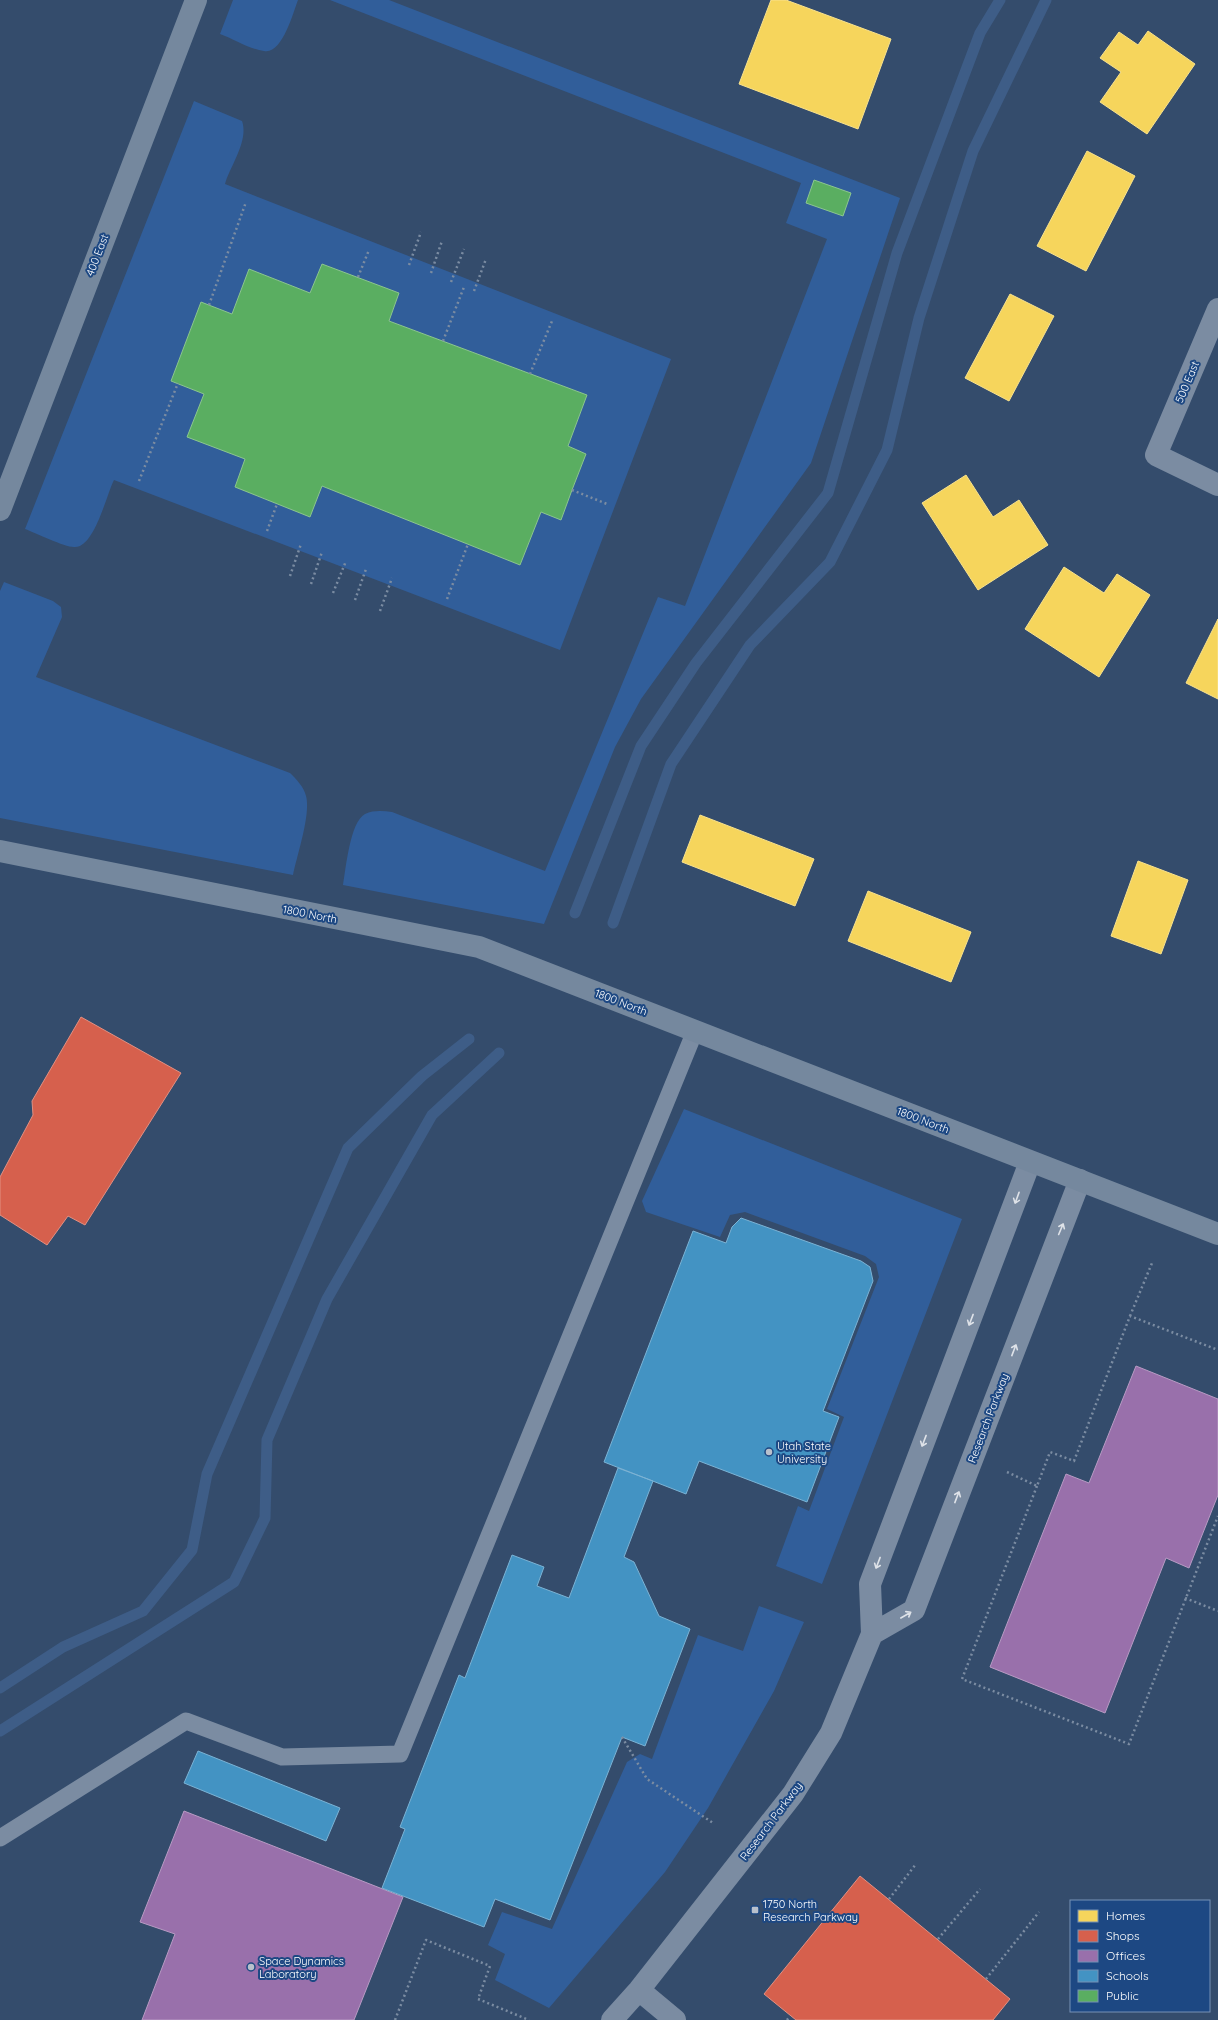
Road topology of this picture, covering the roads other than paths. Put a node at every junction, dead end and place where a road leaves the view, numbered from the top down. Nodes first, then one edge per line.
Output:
1 (196, 0) edge
2 (1218, 309) edge
3 (1218, 485) edge
4 (0, 510) edge
5 (0, 851) edge
6 (695, 1031) junction
7 (1030, 1162) junction
8 (1080, 1180) junction
9 (1218, 1234) edge
10 (872, 1634) junction
11 (0, 1838) edge
12 (640, 1990) junction
13 (612, 2020) edge
14 (675, 2020) edge

1 - 4 street, 400 East
2 - 3 street, 500 East
5 - 6 street, 1800 North
6 - 7 street, 1800 North
6 - 11 lane
7 - 8 street, 1800 North
7 -> 10 street, Research Parkway
8 - 9 street, 1800 North
10 -> 8 street, Research Parkway
10 - 12 street, Research Parkway
12 - 13 street, Research Parkway
12 - 14 street

